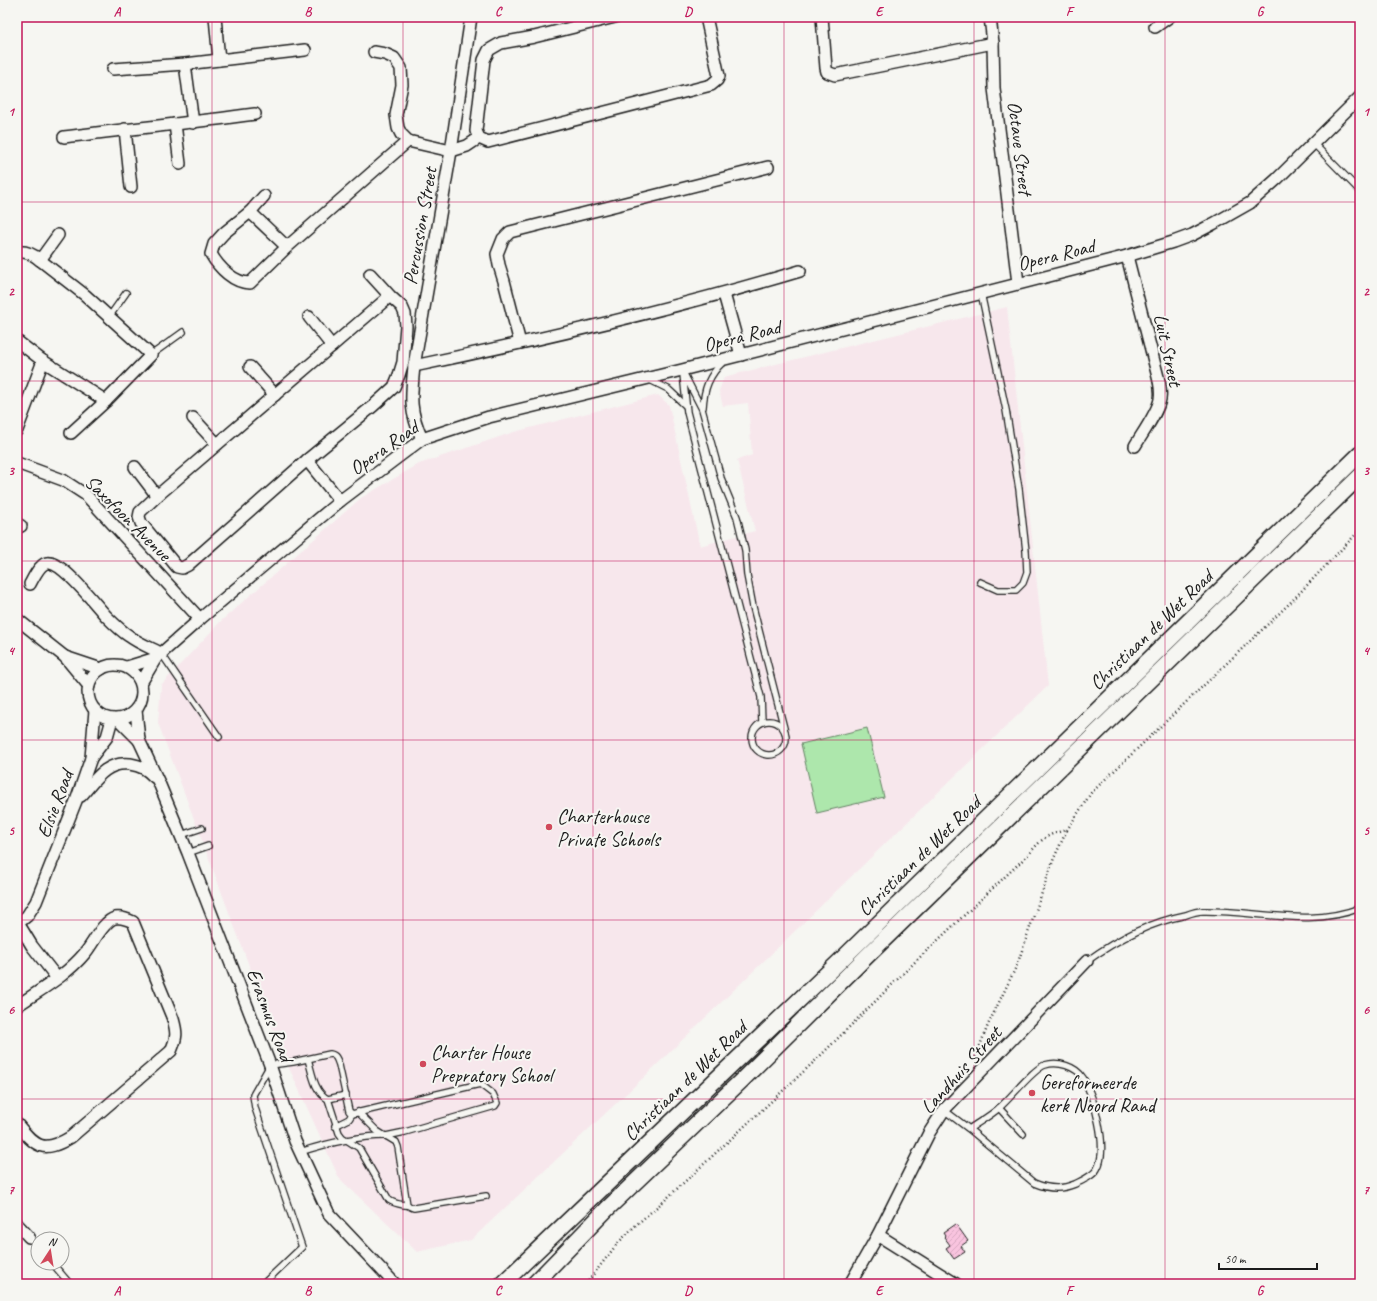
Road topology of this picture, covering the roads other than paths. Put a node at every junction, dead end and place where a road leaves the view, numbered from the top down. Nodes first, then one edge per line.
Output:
1 (471, 17) edge
2 (615, 17) edge
3 (706, 17) edge
4 (822, 17) edge
5 (990, 17) edge
6 (1169, 17) edge
7 (215, 23) edge
8 (1155, 27) dead end
9 (993, 43) junction
10 (305, 50) dead end
11 (374, 52) dead end
12 (219, 60) junction
13 (184, 64) junction
14 (113, 69) dead end
15 (1360, 97) edge
16 (255, 114) dead end
17 (192, 123) junction
18 (175, 124) junction
19 (125, 129) junction
20 (64, 137) dead end
21 (480, 138) junction
22 (408, 141) junction
23 (1313, 143) junction
24 (451, 151) junction
25 (180, 164) dead end
26 (768, 167) dead end
27 (131, 187) dead end
28 (1360, 190) edge
29 (264, 196) dead end
30 (250, 212) junction
31 (58, 236) dead end
32 (287, 248) junction
33 (17, 252) edge
34 (1127, 256) junction
35 (40, 260) junction
36 (800, 271) dead end
37 (370, 274) dead end
38 (1018, 283) junction
39 (126, 293) dead end
40 (981, 293) junction
41 (724, 294) junction
42 (390, 296) junction
43 (309, 317) dead end
44 (109, 318) junction
45 (183, 332) dead end
46 (17, 341) edge
47 (520, 343) junction
48 (332, 346) junction
49 (151, 355) junction
50 (740, 355) junction
51 (726, 359) junction
52 (43, 361) junction
53 (414, 366) junction
54 (250, 367) dead end
55 (682, 370) junction
56 (646, 379) junction
57 (275, 395) junction
58 (106, 401) junction
59 (686, 406) junction
60 (702, 409) junction
61 (193, 418) dead end
62 (17, 430) edge
63 (71, 433) dead end
64 (422, 439) junction
65 (218, 444) junction
66 (1135, 446) dead end
67 (1360, 454) edge
68 (307, 460) junction
69 (17, 462) edge
70 (135, 467) dead end
71 (1360, 476) edge
72 (158, 496) junction
73 (340, 501) junction
74 (980, 582) dead end
75 (30, 584) dead end
76 (17, 619) edge
77 (200, 619) junction
78 (159, 656) junction
79 (65, 657) junction
80 (127, 667) junction
81 (101, 669) junction
82 (141, 683) junction
83 (89, 686) junction
84 (95, 710) junction
85 (136, 710) junction
86 (115, 719) junction
87 (762, 722) junction
88 (785, 732) junction
89 (219, 737) dead end
90 (139, 740) junction
91 (91, 758) junction
92 (159, 783) junction
93 (76, 801) junction
94 (202, 828) dead end
95 (181, 835) junction
96 (208, 846) dead end
97 (188, 853) junction
98 (1360, 908) edge
99 (17, 924) edge
100 (1087, 961) joint
101 (57, 978) junction
102 (17, 1006) edge
103 (308, 1059) junction
104 (270, 1065) junction
105 (346, 1095) junction
106 (328, 1099) junction
107 (999, 1108) junction
108 (944, 1110) junction
109 (358, 1112) junction
110 (352, 1114) junction
111 (17, 1124) edge
112 (335, 1126) junction
113 (969, 1129) junction
114 (1023, 1134) dead end
115 (386, 1136) junction
116 (346, 1140) junction
117 (300, 1152) junction
118 (486, 1196) dead end
119 (407, 1204) junction
120 (17, 1224) edge
121 (878, 1235) junction
122 (29, 1237) edge
123 (59, 1271) edge
124 (70, 1284) edge
125 (263, 1284) edge
126 (396, 1284) edge
127 (502, 1284) edge
128 (534, 1284) edge
129 (850, 1284) edge
130 (956, 1284) edge

1 - 24 street, Percussion Street
2 - 21 street
3 - 21 street
4 - 9 street
5 - 9 street, Octave Street
6 - 8 street
7 - 12 street
9 - 38 street, Octave Street
10 - 12 street
11 - 22 street
12 - 13 street
13 - 14 street
13 - 17 street
15 - 23 street, Opera Road
16 - 17 street
17 - 18 street
18 - 19 street
18 - 25 street
19 - 20 street
19 - 27 street
21 - 24 street
22 - 24 street
22 - 32 street
23 - 28 lane
23 - 34 street, Opera Road
24 - 53 street, Percussion Street
26 - 47 street
29 - 30 street
30 - 32 street
30 - 32 street
31 - 35 street
33 - 35 street
34 - 38 street, Opera Road
34 - 66 street, Luit Street
35 - 44 street
36 - 41 street
37 - 42 street
38 - 40 street, Opera Road
39 - 44 lane
40 - 50 street, Opera Road
40 - 74 lane
41 - 47 street
41 - 50 street
42 - 48 street
42 - 68 street
43 - 48 street
44 - 49 street
45 - 49 lane
46 - 52 street
47 - 53 street
48 - 57 street
49 - 58 street
50 - 51 street, Opera Road
51 - 55 street, Opera Road
51 - 60 lane
52 - 58 street
52 - 62 street
53 - 64 street, Percussion Street
54 - 57 street
55 - 56 street, Opera Road
55 - 59 lane
55 - 60 lane
56 - 59 lane
56 - 64 street, Opera Road
57 - 65 street
58 - 63 street
59 - 87 lane
60 - 88 lane
61 - 65 street
64 - 73 street, Opera Road
65 - 72 street
67 - 127 main road, Christiaan de Wet Road
68 - 72 street
68 - 73 street
69 - 77 street, Saxofoon Avenue
70 - 72 street
71 - 128 main road, Christiaan de Wet Road
73 - 77 street, Opera Road
75 - 78 street
76 - 79 street
77 - 78 street, Opera Road
78 - 80 street, Opera Road
78 - 82 street, Opera Road
78 - 89 lane
79 - 81 street
79 - 83 street
80 - 81 street
80 - 82 street
81 - 83 street
82 - 85 street
83 - 84 street
84 - 86 street
84 - 91 street, Elsie Road
85 - 86 street
85 - 90 street, Erasmus Road
86 - 90 street, Erasmus Road
86 - 91 street, Elsie Road
87 - 88 lane
87 - 88 lane
90 - 92 street, Erasmus Road
91 - 93 street, Elsie Road
92 - 93 street
92 - 95 street, Erasmus Road
93 - 99 street, Elsie Road
94 - 95 lane
95 - 97 street, Erasmus Road
96 - 97 lane
97 - 104 street, Erasmus Road
98 - 100 lane
99 - 101 street
100 - 108 street, Landhuis Street
101 - 102 street
101 - 111 street
103 - 104 lane
103 - 105 lane
103 - 106 lane
104 - 117 street, Erasmus Road
104 - 125 lane
105 - 106 lane
105 - 110 lane
106 - 112 lane
107 - 113 lane
107 - 113 lane
107 - 114 lane
108 - 113 lane
108 - 121 street, Landhuis Street
109 - 110 lane
109 - 115 lane
109 - 115 lane
110 - 112 lane
112 - 116 lane
115 - 116 lane
115 - 119 lane
116 - 117 lane
116 - 119 lane
117 - 126 street, Erasmus Road
118 - 119 lane
120 - 122 street
121 - 129 street, Landhuis Street
121 - 130 street
123 - 124 lane

